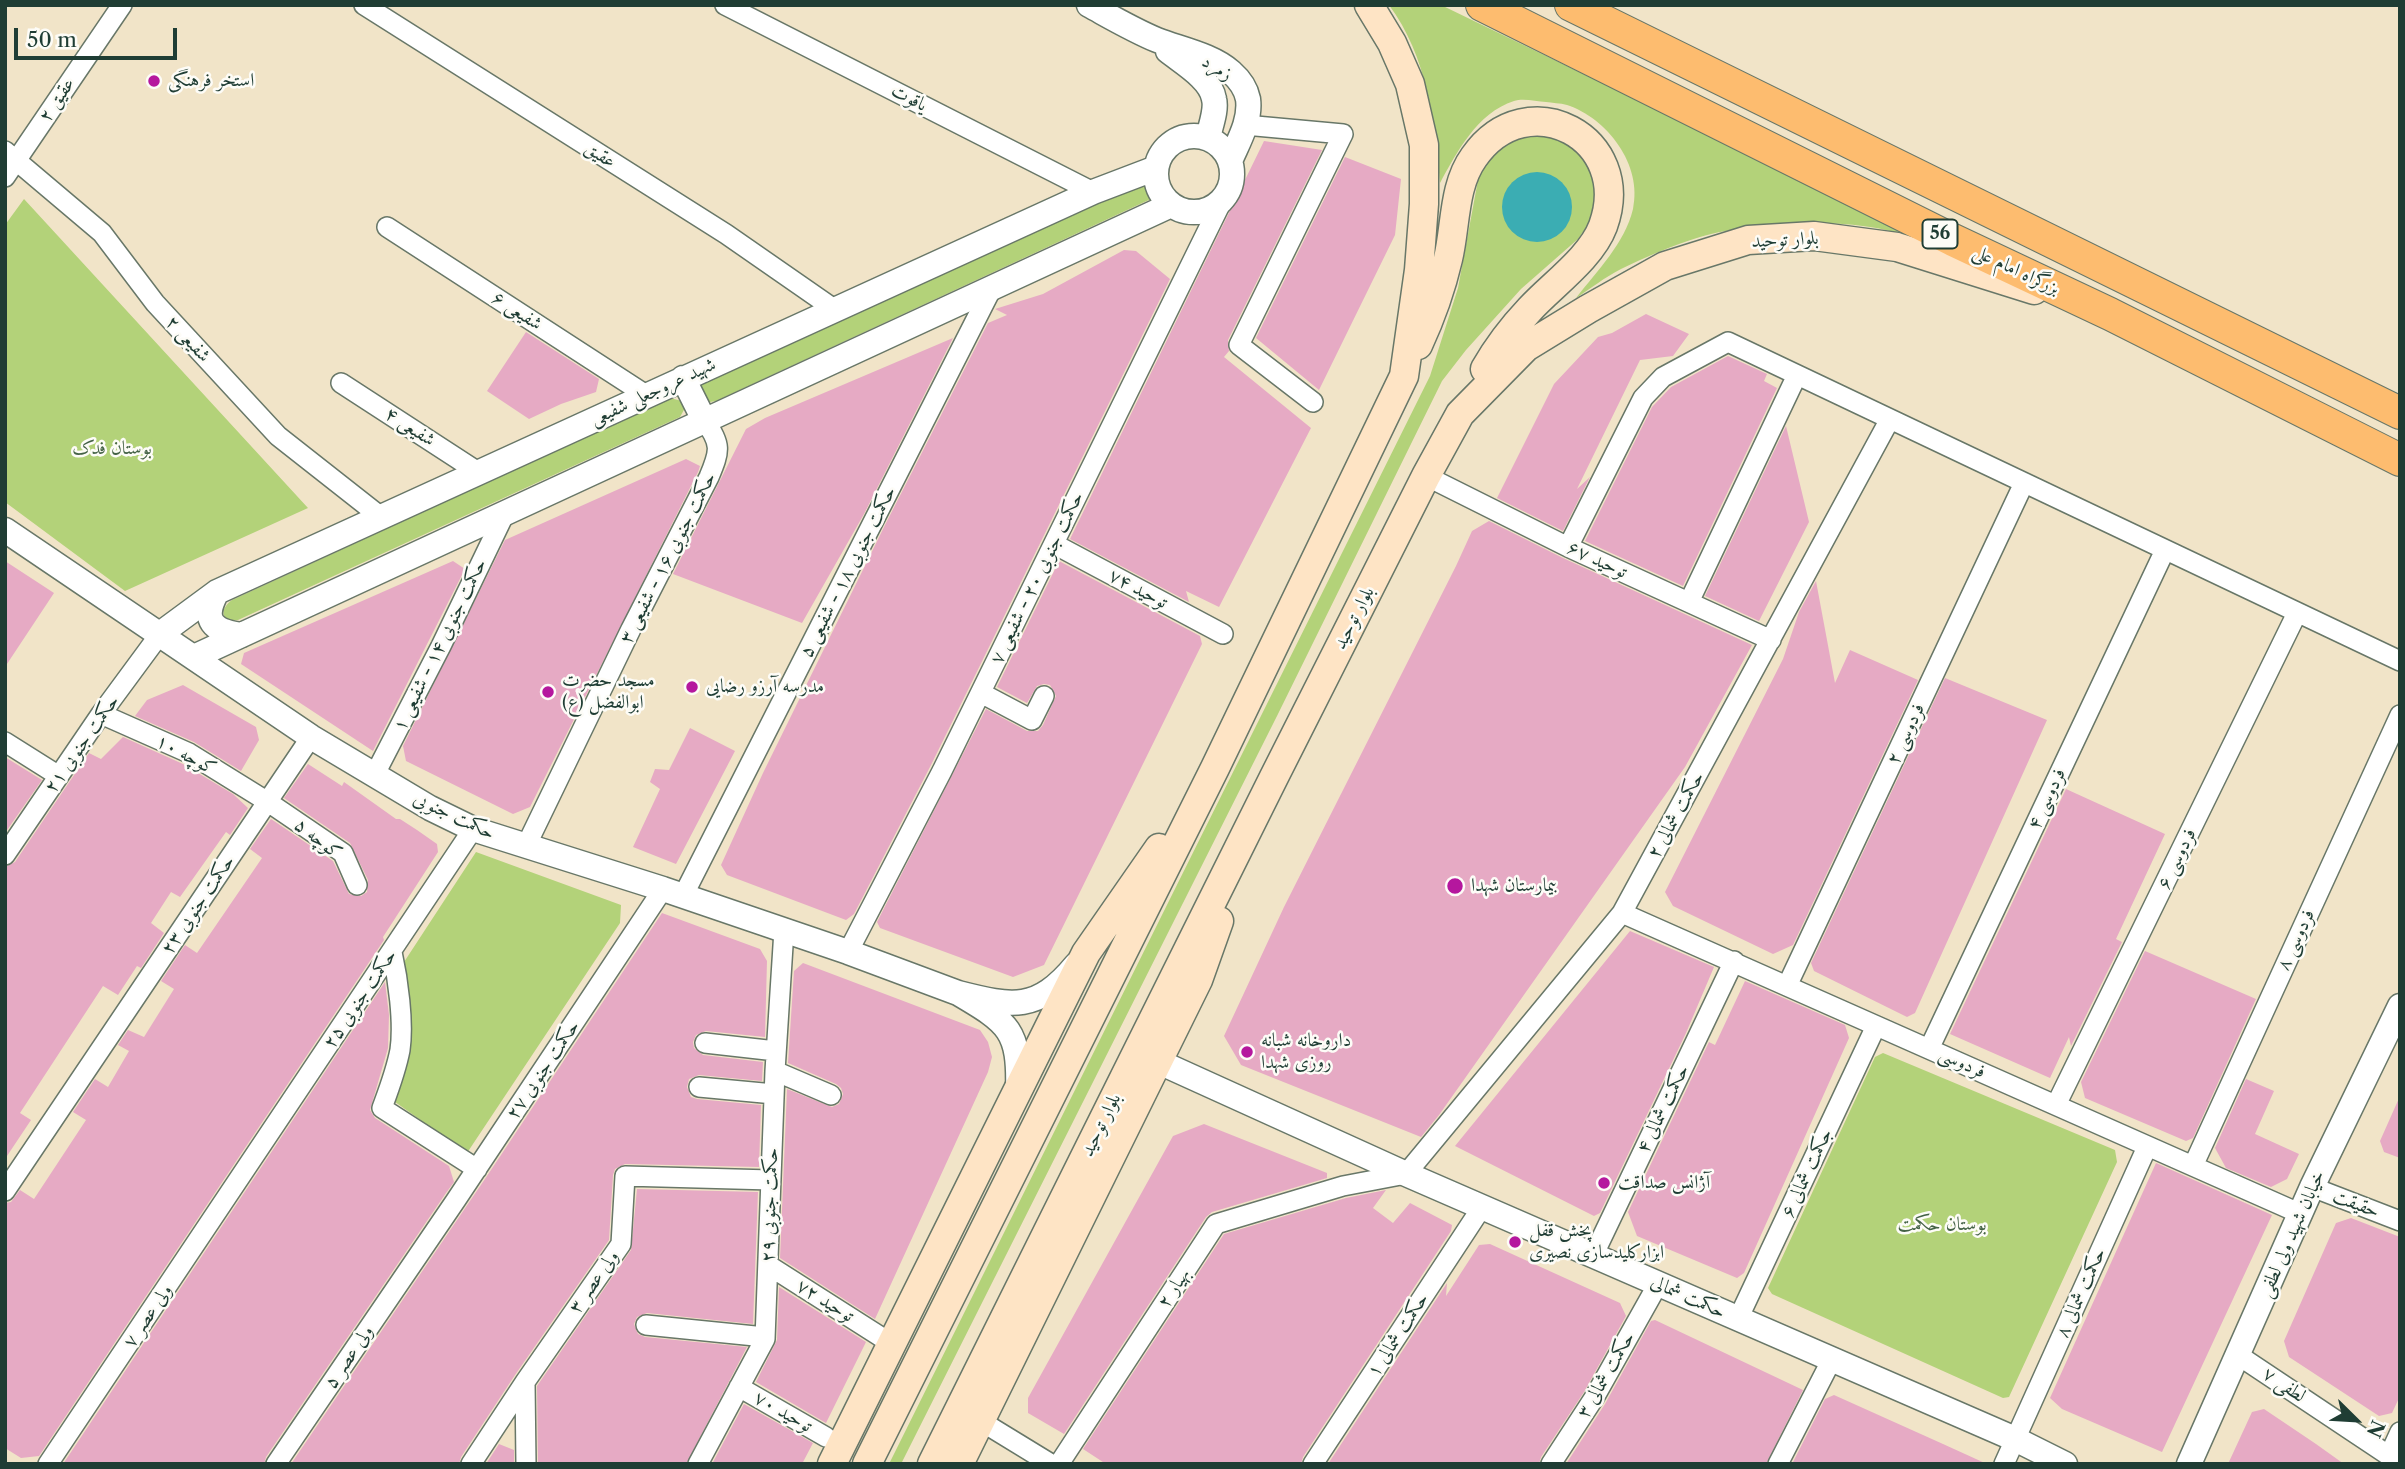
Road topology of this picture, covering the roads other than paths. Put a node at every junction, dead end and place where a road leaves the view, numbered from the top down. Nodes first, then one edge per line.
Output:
1 (122, 5) edge
2 (364, 5) edge
3 (725, 5) edge
4 (1089, 5) edge
5 (1368, 5) edge
6 (1482, 5) edge
7 (1572, 5) edge
8 (1154, 39) junction
9 (1245, 125) junction
10 (1208, 138) junction
11 (11, 155) edge
12 (1230, 161) junction
13 (1156, 168) junction
14 (5, 177) edge
15 (1093, 192) junction
16 (1222, 201) junction
17 (1171, 205) junction
18 (387, 227) dead end
19 (993, 286) junction
20 (834, 309) junction
21 (2110, 314) junction
22 (1797, 375) junction
23 (1404, 376) junction
24 (683, 378) junction
25 (341, 383) dead end
26 (646, 395) junction
27 (1313, 402) dead end
28 (2400, 413) edge
29 (1460, 414) junction
30 (1890, 419) junction
31 (704, 420) junction
32 (2400, 460) edge
33 (478, 472) junction
34 (1426, 476) junction
35 (2024, 483) junction
36 (505, 513) junction
37 (381, 517) junction
38 (5, 530) edge
39 (1054, 544) junction
40 (1569, 547) junction
41 (2165, 550) junction
42 (217, 592) junction
43 (1689, 602) junction
44 (2297, 613) junction
45 (160, 634) junction
46 (1223, 634) dead end
47 (242, 635) junction
48 (1771, 640) junction
49 (194, 657) junction
50 (2400, 661) edge
51 (981, 693) junction
52 (1044, 696) dead end
53 (101, 714) junction
54 (2400, 715) edge
55 (311, 737) junction
56 (5, 742) edge
57 (1215, 768) junction
58 (374, 775) junction
59 (59, 776) junction
60 (1263, 800) junction
61 (268, 802) junction
62 (473, 829) junction
63 (526, 846) junction
64 (5, 855) edge
65 (357, 885) dead end
66 (673, 892) junction
67 (1622, 913) junction
68 (784, 930) junction
69 (848, 951) junction
70 (392, 952) junction
71 (1086, 953) junction
72 (1734, 961) junction
73 (1787, 986) junction
74 (958, 993) junction
75 (2400, 1006) edge
76 (1877, 1026) junction
77 (705, 1044) dead end
78 (1929, 1049) junction
79 (776, 1051) junction
80 (1158, 1062) junction
81 (775, 1070) junction
82 (699, 1087) dead end
83 (1018, 1092) junction
84 (774, 1094) junction
85 (831, 1095) dead end
86 (2056, 1105) junction
87 (2147, 1147) junction
88 (2193, 1166) junction
89 (247, 1168) joint
90 (477, 1169) junction
91 (1406, 1174) junction
92 (771, 1180) junction
93 (2312, 1187) junction
94 (5, 1191) edge
95 (1482, 1207) junction
96 (2301, 1213) junction
97 (2400, 1221) edge
98 (422, 1250) joint
99 (1593, 1256) junction
100 (768, 1265) junction
101 (1658, 1284) junction
102 (1738, 1319) junction
103 (646, 1325) dead end
104 (765, 1337) junction
105 (881, 1337) dead end
106 (2238, 1354) junction
107 (1831, 1361) junction
108 (525, 1382) junction
109 (739, 1387) junction
110 (979, 1420) junction
111 (2400, 1432) edge
112 (2015, 1439) junction
113 (484, 1445) junction
114 (829, 1451) edge
115 (526, 1457) edge
116 (2395, 1459) edge
117 (48, 1464) edge
118 (276, 1464) edge
119 (471, 1464) edge
120 (698, 1464) edge
121 (867, 1464) edge
122 (932, 1464) edge
123 (959, 1464) edge
124 (1051, 1464) edge
125 (1059, 1464) edge
126 (1313, 1464) edge
127 (1551, 1464) edge
128 (1778, 1464) edge
129 (2004, 1464) edge
130 (2065, 1464) edge
131 (2189, 1464) edge

1 - 11 street, عقیق ۲
2 - 20 street, عقیق
3 - 15 street, یاقوت
4 - 8 street, زمرد
5 - 23 main road
6 - 21 highway, بزرگراه امام علی / 56
7 - 28 highway, بزرگراه امام علی / 56
8 - 9 street, زمرد
8 - 10 street, زمرد
9 - 12 street, زمرد
9 - 27 street
10 - 12 street
10 - 13 street
11 - 14 street, عقیق ۲
11 - 37 street, شفیعی ۲
12 - 16 street
13 - 15 street, شهید عروجعلی شفیعی
13 - 17 street
15 - 20 street, شهید عروجعلی شفیعی
16 - 17 street
16 - 39 street, حکمت جنوبی ۲۰ - شفیعی ۷
17 - 19 street
18 - 26 street, شفیعی ۶
19 - 31 street
19 - 66 street, حکمت جنوبی ۱۸ - شفیعی ۵
20 - 24 street, شهید عروجعلی شفیعی
21 - 29 main road, بلوار توحید
21 - 32 highway, بزرگراه امام علی / 56
22 - 30 street
22 - 40 street
22 - 43 street
23 - 29 main road
23 - 57 main road
24 - 26 street, شهید عروجعلی شفیعی
24 - 31 street
25 - 33 street, شفیعی ۴
26 - 33 street, شهید عروجعلی شفیعی
29 - 34 main road, بلوار توحید
30 - 35 street
30 - 48 street, حکمت شمالی ۲
31 - 36 street
31 - 63 street, حکمت جنوبی ۱۶ - شفیعی ۳
33 - 37 street, شهید عروجعلی شفیعی
34 - 40 street, توحید ۶۷
34 - 60 main road, بلوار توحید
35 - 41 street
35 - 73 street, فردوسی ۲
36 - 47 street
36 - 58 street, حکمت جنوبی ۱۴ - شفیعی ۱
37 - 42 street, شهید عروجعلی شفیعی
38 - 45 street, حکمت جنوبی
39 - 46 street, توحید ۷۴
39 - 51 street, حکمت جنوبی ۲۰ - شفیعی ۷
40 - 43 street, توحید ۶۷
41 - 44 street
41 - 78 street, فردوسی ۴
42 - 45 street, شهید عروجعلی شفیعی
42 - 47 street
43 - 48 street, توحید ۶۷
44 - 50 street
44 - 86 street, فردوسی ۶
45 - 49 street, حکمت جنوبی
45 - 53 street, حکمت جنوبی ۲۱
47 - 49 street
48 - 67 street, حکمت شمالی ۲
49 - 55 street, حکمت جنوبی
51 - 52 street
51 - 69 street, حکمت جنوبی ۲۰ - شفیعی ۷
53 - 59 street, حکمت جنوبی ۲۱
53 - 61 street, کوچه ۱۰
54 - 88 street, فردوسی ۸
55 - 58 street, حکمت جنوبی
55 - 61 street, حکمت جنوبی ۲۳
56 - 59 street
57 - 71 main road
57 - 121 main road
58 - 62 street, حکمت جنوبی
59 - 64 street, حکمت جنوبی ۲۱
60 - 80 main road
60 - 122 main road, بلوار توحید
61 - 65 street, کوچه ۵
61 - 94 street, حکمت جنوبی ۲۳
62 - 63 street, حکمت جنوبی
62 - 70 street, حکمت جنوبی ۲۵
63 - 66 street, حکمت جنوبی
66 - 68 street, حکمت جنوبی
66 - 90 street, حکمت جنوبی ۲۷
67 - 72 street, فردوسی
67 - 91 street, حکمت شمالی ۲
68 - 69 street, حکمت جنوبی
68 - 79 street, حکمت جنوبی ۲۹
69 - 74 street, حکمت جنوبی
70 - 89 street, حکمت جنوبی ۲۵
70 - 90 street
71 - 74 street
71 - 83 main road
72 - 73 street, فردوسی
72 - 99 street, حکمت شمالی ۴
73 - 76 street, فردوسی
74 - 83 street
75 - 93 street, خیابان شهید ولی لطفی
76 - 78 street, فردوسی
76 - 102 street, جکمت شمالی ۶
77 - 79 street
78 - 86 street, فردوسی
79 - 81 street, حکمت جنوبی ۲۹
80 - 91 street, حکمت شمالی
80 - 110 main road
81 - 84 street, حکمت جنوبی ۲۹
81 - 85 street
82 - 84 street
83 - 114 main road
84 - 92 street, حکمت جنوبی ۲۹
86 - 87 street, فردوسی
87 - 88 street, فردوسی
87 - 112 street, حکمت شمالی ۸
88 - 96 street, فردوسی
89 - 117 street, ولی عصر ۷
90 - 98 street, حکمت جنوبی ۲۷
91 - 95 street, حکمت شمالی
91 - 125 street, بهیار ۲
92 - 100 street, حکمت جنوبی ۲۹
92 - 108 street, ولی عصر ۳
93 - 96 street, خیابان شهید ولی لطفی
93 - 97 street, حقیقت
95 - 99 street, حکمت شمالی
95 - 126 street, حکمت شمالی ۱
96 - 106 street, خیابان شهید ولی لطفی
98 - 118 street, ولی عصر ۵
99 - 101 street, حکمت شمالی
100 - 104 street, حکمت جنوبی ۲۹
100 - 105 street, توحید ۷۲
101 - 102 street, حکمت شمالی
101 - 127 street, حکمت شمالی ۳
102 - 107 street, حکمت شمالی
103 - 104 street
104 - 109 street, حکمت جنوبی ۲۹
106 - 116 street, لطفی ۷
106 - 131 street, خیابان شهید ولی لطفی
107 - 112 street, حکمت شمالی
107 - 128 street
108 - 113 street, ولی عصر ۳
108 - 115 street
109 - 114 street, توحید ۷۰
109 - 120 street, حکمت جنوبی ۲۹
110 - 123 main road
110 - 124 street
111 - 116 street
112 - 129 street, حکمت شمالی ۸
112 - 130 street, حکمت شمالی
113 - 115 street
113 - 119 street, ولی عصر ۳

